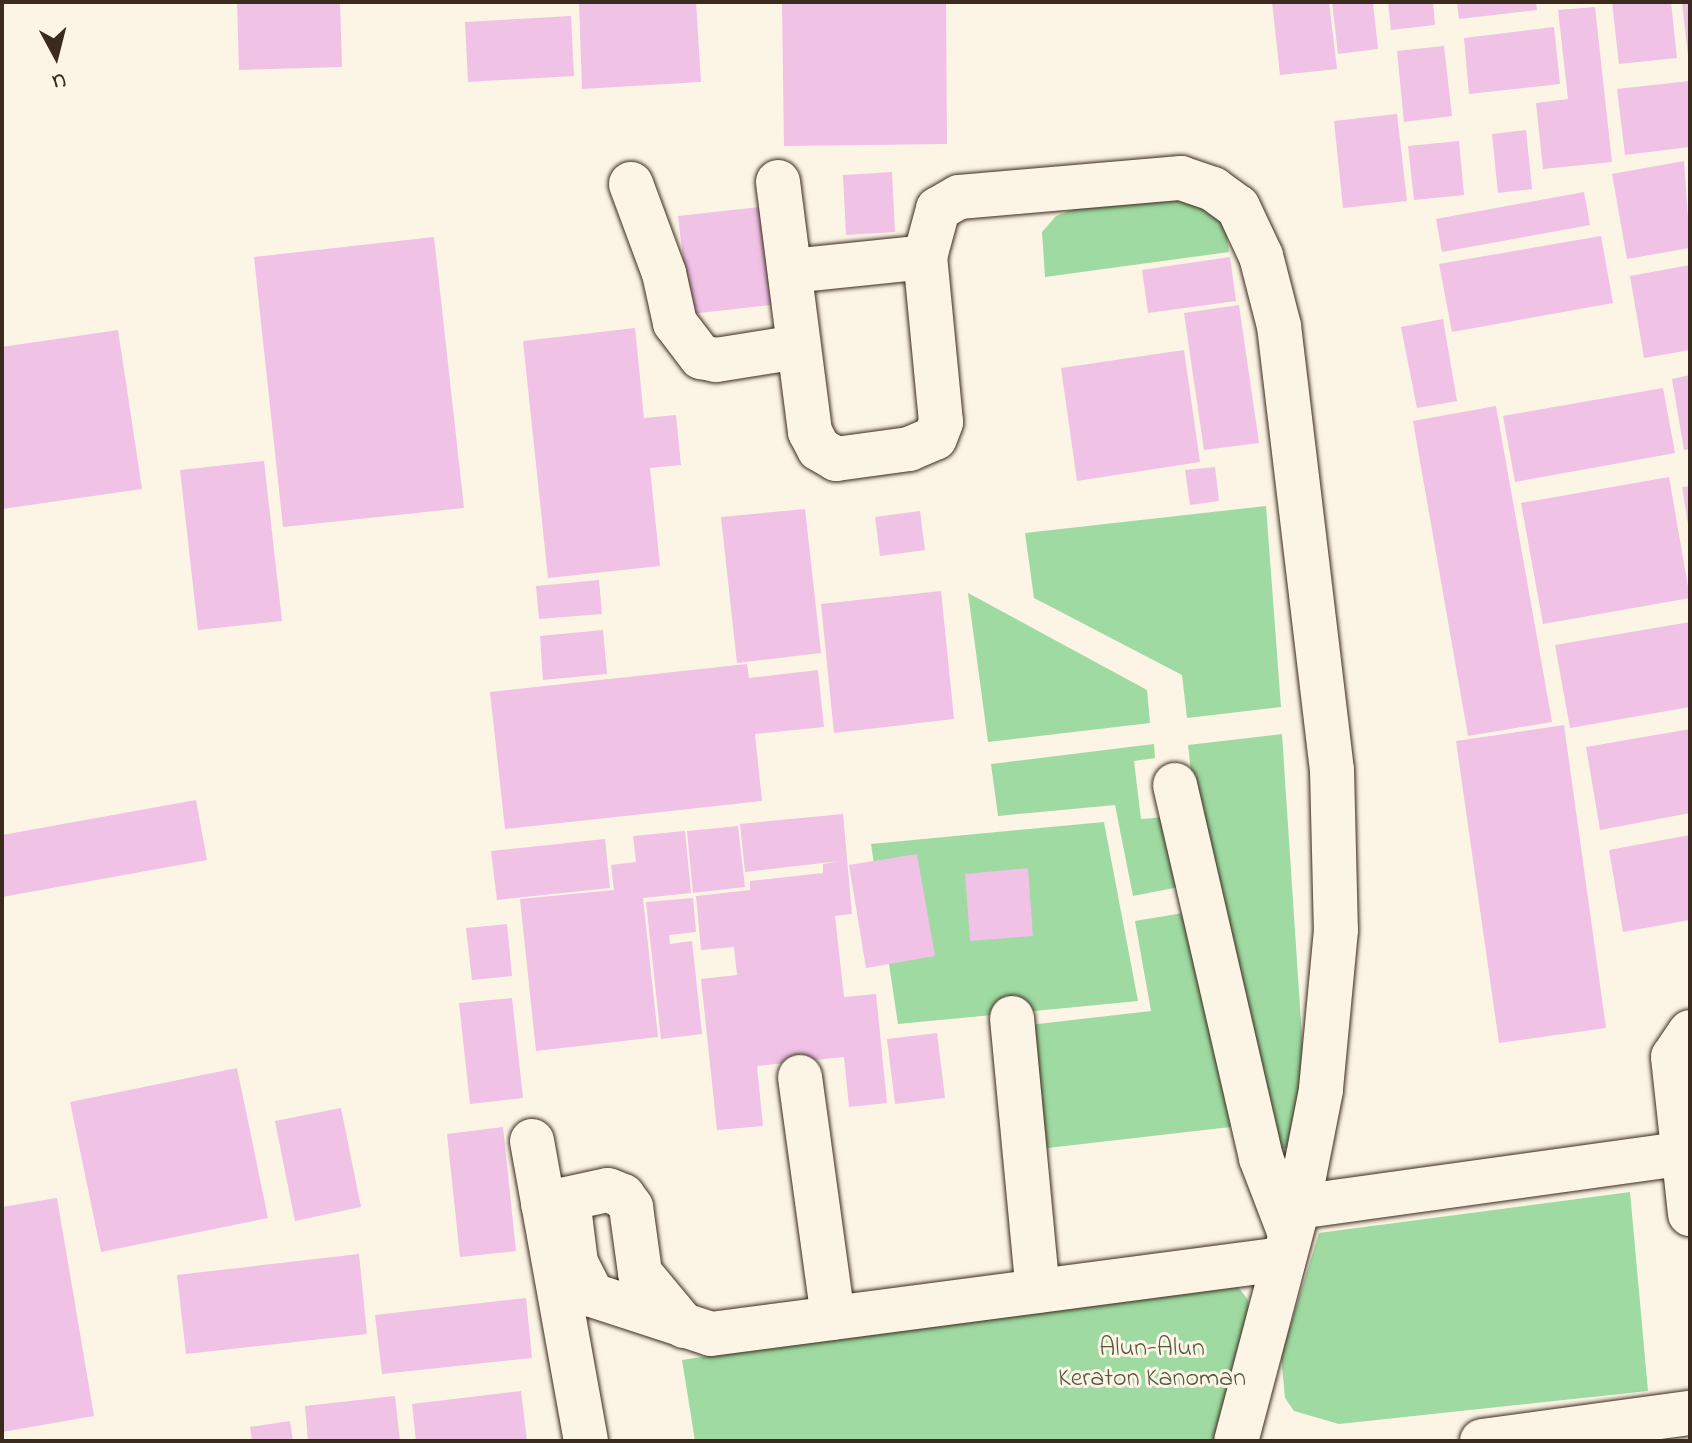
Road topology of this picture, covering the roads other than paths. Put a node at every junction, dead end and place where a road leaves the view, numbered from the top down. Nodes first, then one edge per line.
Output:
1 (778, 182) dead end
2 (631, 184) dead end
3 (925, 257) junction
4 (790, 271) junction
5 (798, 347) junction
6 (1175, 785) dead end
7 (1012, 1018) dead end
8 (1681, 1044) edge
9 (800, 1077) dead end
10 (532, 1141) dead end
11 (1679, 1154) junction
12 (556, 1201) junction
13 (1690, 1214) edge
14 (1290, 1233) junction
15 (1038, 1291) junction
16 (833, 1318) junction
17 (684, 1326) junction
18 (1690, 1413) edge
19 (586, 1441) edge
20 (1236, 1441) edge
21 (1482, 1441) edge

1 - 4 lane
2 - 5 lane
3 - 4 lane
3 - 5 lane
3 - 14 lane
4 - 5 lane
6 - 14 lane
7 - 15 lane
8 - 11 lane
9 - 16 lane
10 - 12 lane
11 - 13 lane
11 - 14 lane
12 - 17 lane
12 - 17 lane
12 - 19 lane
14 - 15 lane
14 - 20 lane
15 - 16 lane
16 - 17 lane
18 - 21 lane

